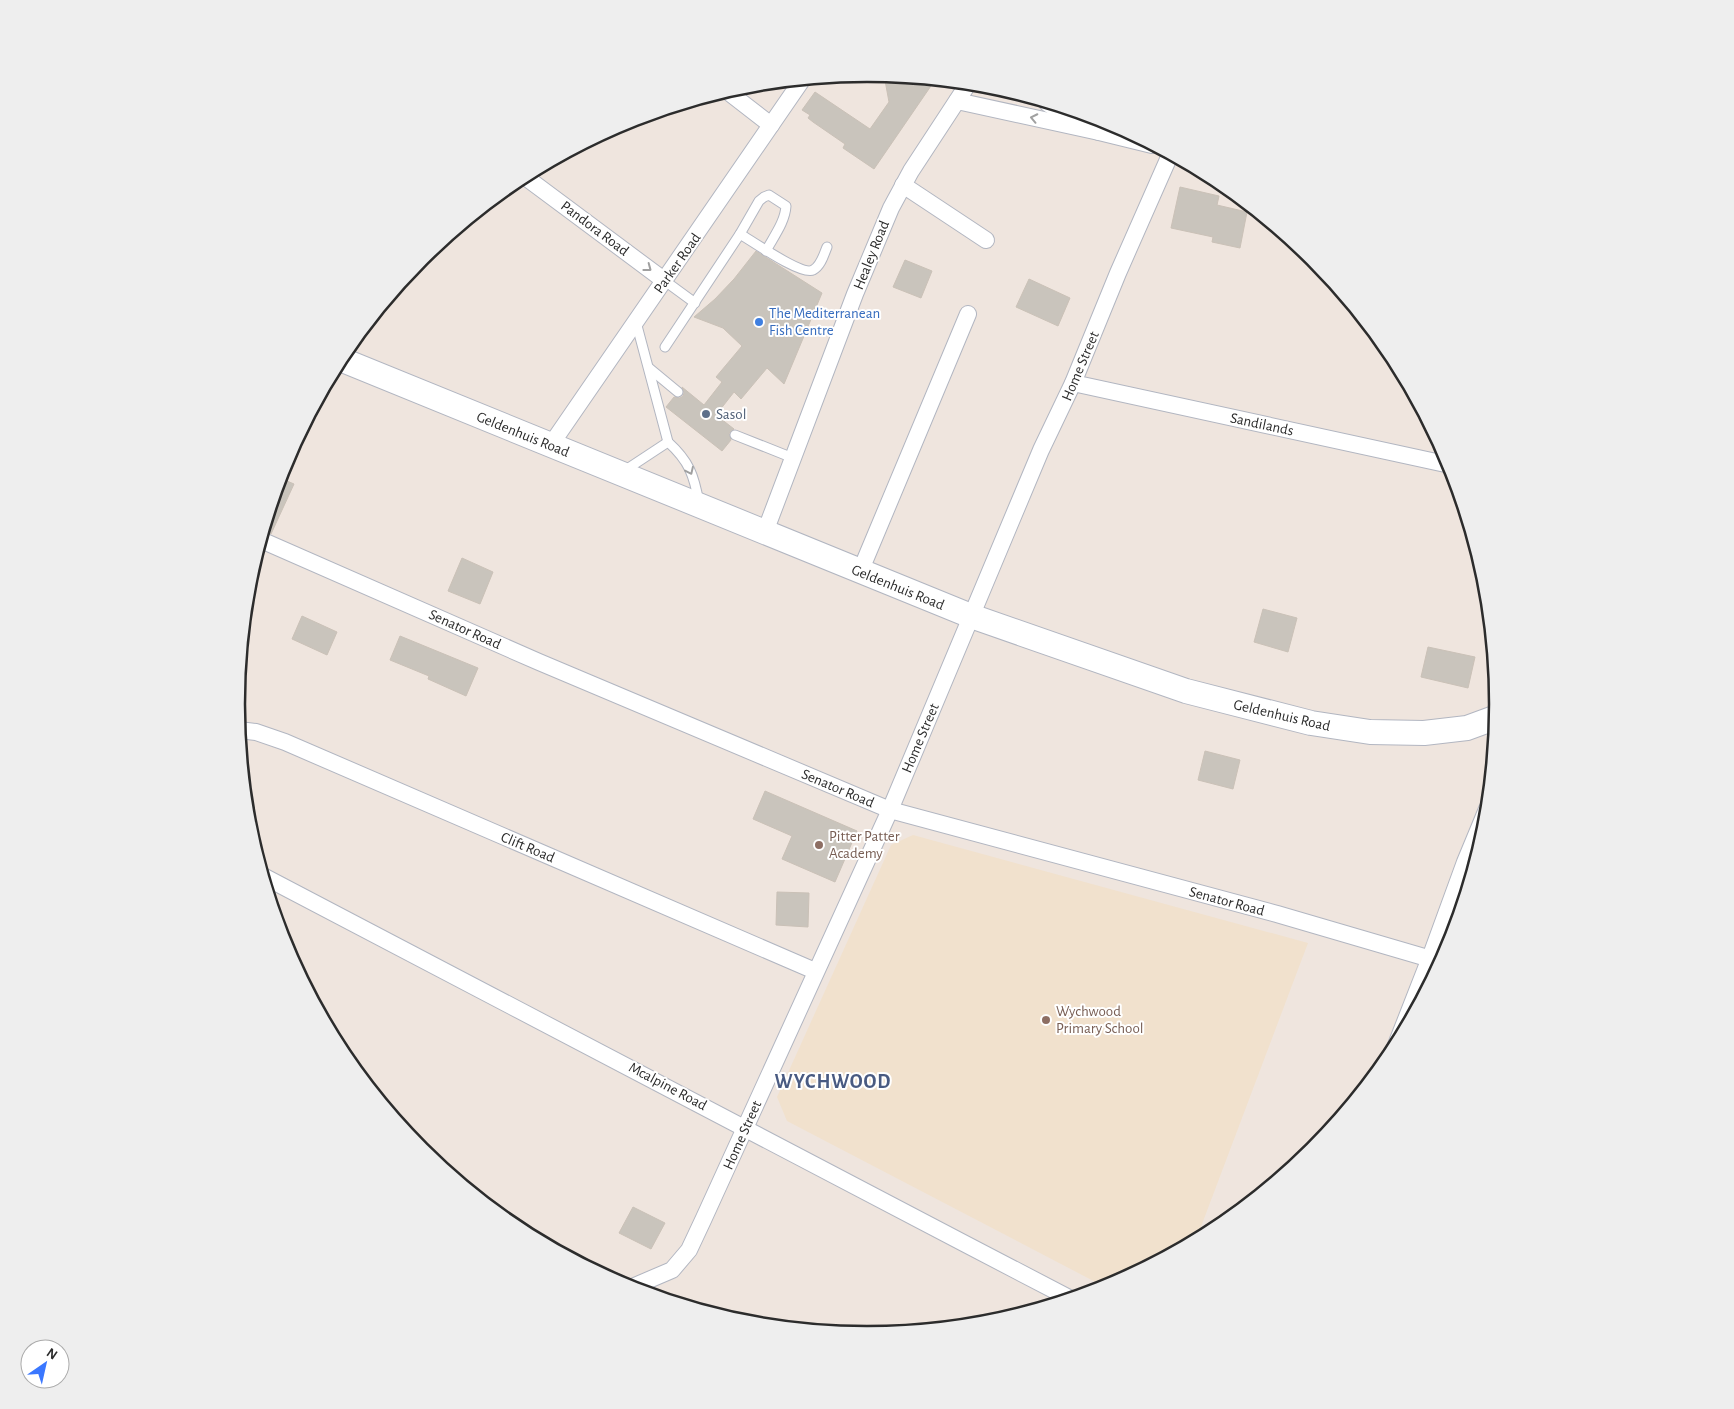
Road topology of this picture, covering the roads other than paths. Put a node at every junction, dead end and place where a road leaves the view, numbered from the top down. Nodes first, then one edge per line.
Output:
1 (797, 87) edge
2 (964, 90) edge
3 (735, 97) edge
4 (957, 101) junction
5 (1066, 116) edge
6 (1087, 123) edge
7 (1088, 124) edge
8 (771, 125) junction
9 (1168, 160) edge
10 (531, 181) edge
11 (903, 185) junction
12 (740, 234) junction
13 (986, 240) dead end
14 (827, 247) dead end
15 (766, 251) junction
16 (665, 281) junction
17 (695, 303) junction
18 (968, 314) dead end
19 (636, 322) junction
20 (665, 347) dead end
21 (348, 362) edge
22 (648, 368) junction
23 (1073, 382) junction
24 (678, 392) dead end
25 (735, 435) dead end
26 (668, 442) junction
27 (550, 446) junction
28 (793, 458) junction
29 (1441, 463) edge
30 (620, 474) junction
31 (700, 506) junction
32 (765, 532) junction
33 (266, 542) edge
34 (860, 572) junction
35 (971, 616) junction
36 (1489, 723) edge
37 (246, 731) edge
38 (256, 732) junction
39 (246, 739) edge
40 (890, 810) junction
41 (1473, 844) edge
42 (271, 880) edge
43 (1439, 949) edge
44 (1434, 960) edge
45 (815, 971) junction
46 (746, 1128) junction
47 (641, 1283) edge
48 (1064, 1294) edge

1 - 8 street, Parker Road
2 - 4 street, Healey Road
3 - 8 street
7 -> 4 street
4 - 11 street, Healey Road
5 - 6 street
8 - 16 street, Parker Road
9 - 23 street, Home Street
10 -> 16 street, Pandora Road
11 - 13 street
11 - 28 street, Healey Road
12 - 15 lane
12 - 15 lane
12 - 17 lane
14 - 15 lane
16 - 17 lane
16 - 19 street, Parker Road
17 - 20 lane
18 - 34 street
19 - 22 lane
19 - 27 street, Parker Road
21 - 27 main road, Geldenhuis Road
22 - 24 lane
22 - 26 lane
23 - 29 street, Sandilands
23 - 35 street, Home Street
25 - 28 lane
26 - 30 lane
26 -> 31 lane
27 - 30 main road, Geldenhuis Road
28 - 32 street, Healey Road
30 - 31 main road, Geldenhuis Road
31 - 32 main road, Geldenhuis Road
32 - 34 main road, Geldenhuis Road
33 - 40 street, Senator Road
34 - 35 main road, Geldenhuis Road
35 - 36 main road, Geldenhuis Road
35 - 40 street, Home Street
37 - 38 street, Clift Road
38 - 39 street
38 - 45 street, Clift Road
40 - 44 street, Senator Road
40 - 45 street, Home Street
41 - 43 street
42 - 46 street, Mcalpine Road
45 - 46 street, Home Street
46 - 47 street, Home Street
46 - 48 street, Mcalpine Road

